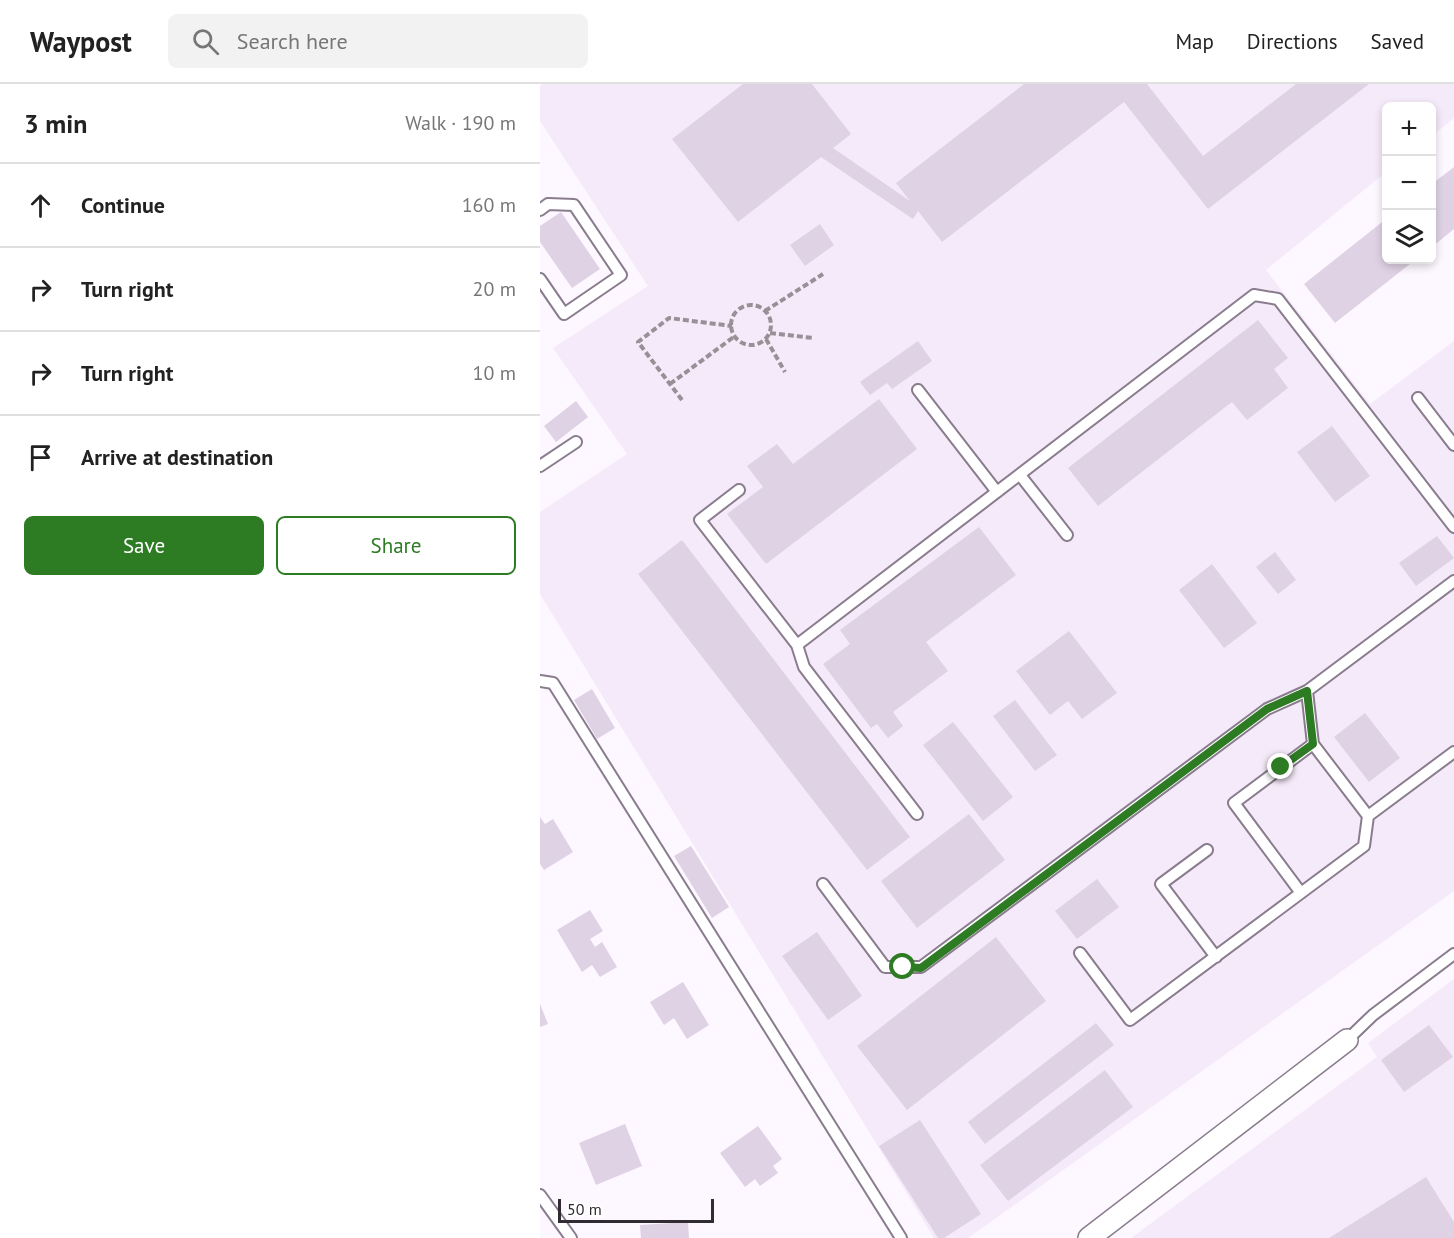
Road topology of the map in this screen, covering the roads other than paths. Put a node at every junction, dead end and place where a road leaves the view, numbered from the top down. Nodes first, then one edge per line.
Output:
1 (540, 210) edge
2 (540, 279) edge
3 (918, 390) dead end
4 (1418, 398) dead end
5 (576, 442) dead end
6 (1454, 445) edge
7 (540, 466) edge
8 (1020, 475) junction
9 (739, 490) dead end
10 (997, 492) junction
11 (1454, 526) edge
12 (1067, 535) dead end
13 (1454, 581) edge
14 (797, 645) junction
15 (540, 681) edge
16 (1307, 691) junction
17 (1313, 744) junction
18 (1454, 752) edge
19 (917, 814) dead end
20 (1368, 816) junction
21 (1207, 850) dead end
22 (823, 884) dead end
23 (1301, 893) junction
24 (1080, 953) dead end
25 (1454, 954) edge
26 (1216, 957) junction
27 (1347, 1040) joint
28 (540, 1195) edge
29 (571, 1238) edge
30 (900, 1238) edge
31 (1089, 1238) edge

1 - 2 lane
3 - 10 lane
4 - 6 lane
5 - 7 lane
8 - 10 lane
8 - 11 lane
8 - 12 lane
9 - 14 lane
10 - 14 lane
13 - 16 lane
14 - 19 lane
15 - 30 lane
16 - 17 lane
16 - 22 lane
17 - 20 lane
17 - 23 lane
18 - 20 lane
20 - 23 lane
21 - 26 lane
23 - 26 lane
24 - 26 lane
25 - 27 lane
27 - 31 street
28 - 29 lane

